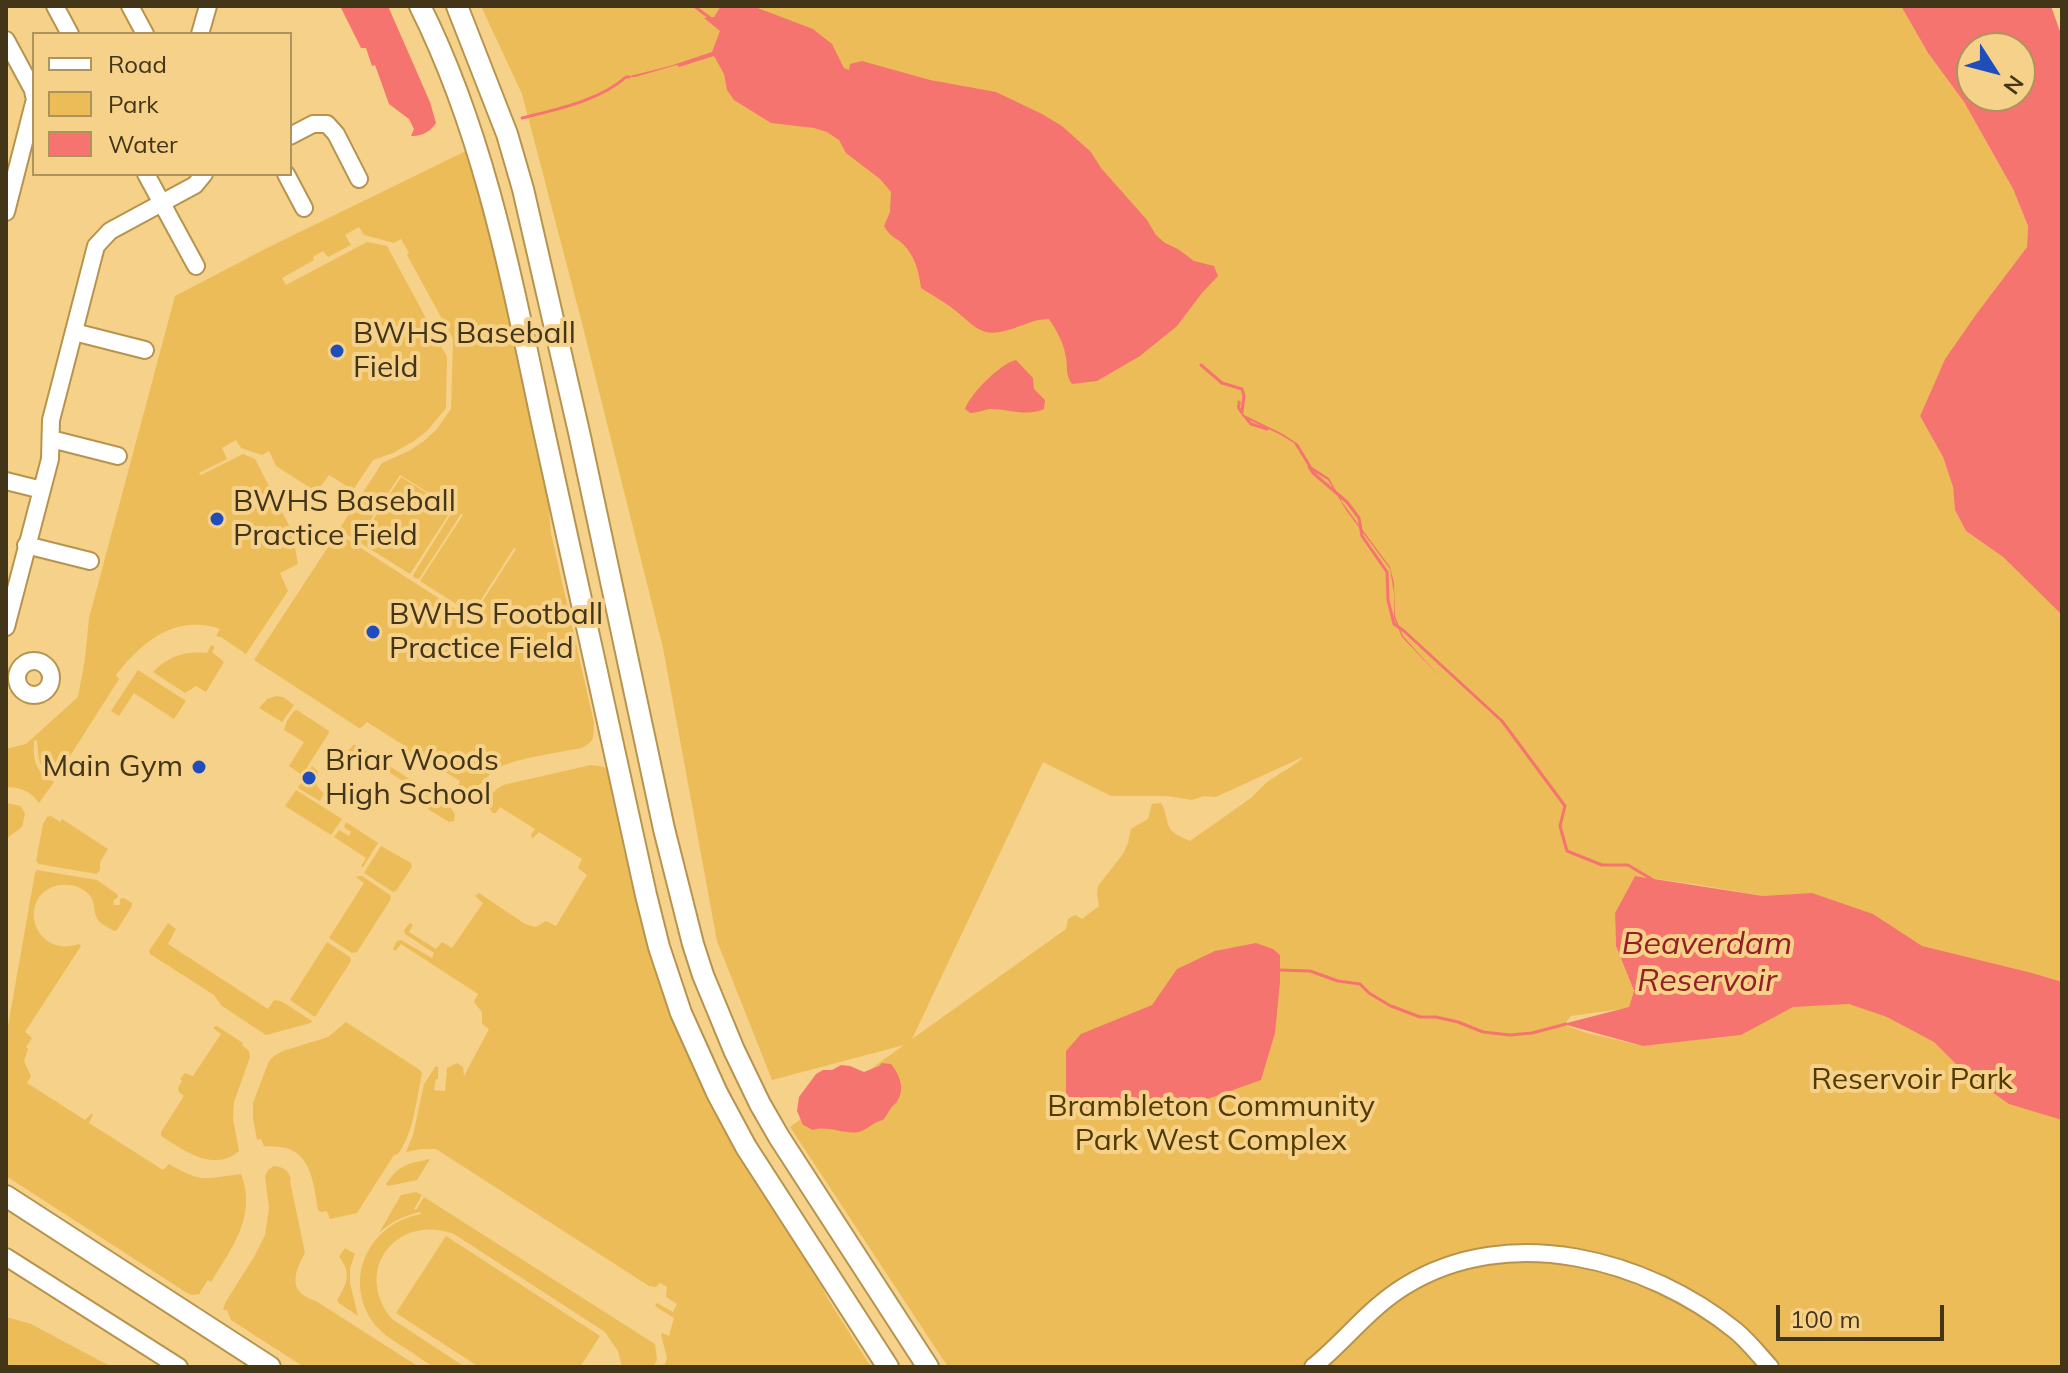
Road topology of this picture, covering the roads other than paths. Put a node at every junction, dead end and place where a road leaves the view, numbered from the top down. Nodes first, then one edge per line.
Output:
1 (55, 6) edge
2 (130, 6) edge
3 (208, 6) edge
4 (420, 6) edge
5 (457, 6) edge
6 (69, 32) edge
7 (144, 32) edge
8 (201, 32) edge
9 (6, 40) edge
10 (32, 88) edge
11 (32, 111) edge
12 (292, 135) edge
13 (147, 176) edge
14 (202, 176) edge
15 (287, 176) edge
16 (359, 179) dead end
17 (162, 203) junction
18 (304, 208) dead end
19 (6, 212) edge
20 (196, 266) dead end
21 (74, 332) junction
22 (145, 350) dead end
23 (51, 439) junction
24 (118, 456) dead end
25 (6, 481) edge
26 (42, 490) junction
27 (26, 545) junction
28 (90, 561) dead end
29 (9, 604) edge
30 (6, 627) edge
31 (6, 1196) edge
32 (6, 1257) edge
33 (179, 1367) edge
34 (270, 1367) edge
35 (888, 1367) edge
36 (928, 1367) edge
37 (1313, 1367) edge
38 (1770, 1367) edge

1 - 6 street
2 - 7 street
3 - 8 street
4 - 35 main road
5 - 36 main road
9 - 10 street
11 - 19 street
12 - 16 street
13 - 17 street
14 - 17 street
15 - 18 street
17 - 20 street
17 - 21 street
21 - 22 street
21 - 23 street
23 - 24 street
23 - 26 street
25 - 26 street
26 - 27 street
27 - 28 street
27 - 29 street
29 - 30 street
31 - 34 main road
32 - 33 street
37 - 38 street

